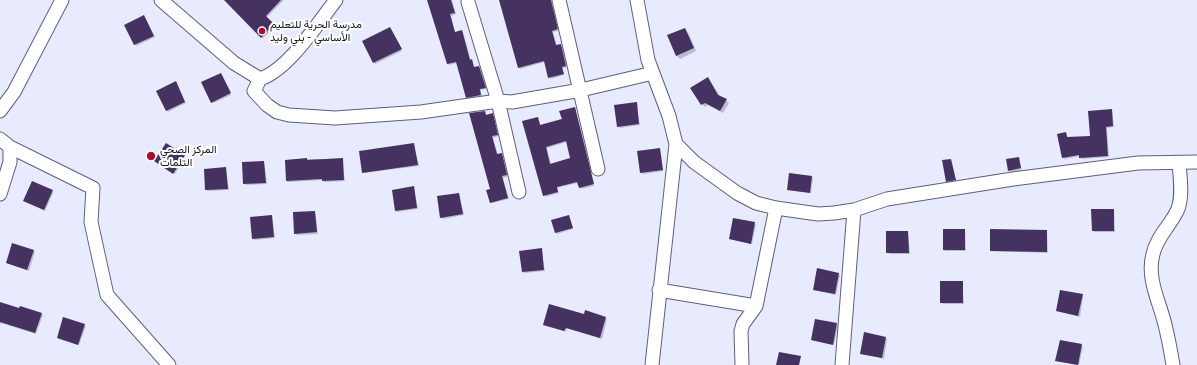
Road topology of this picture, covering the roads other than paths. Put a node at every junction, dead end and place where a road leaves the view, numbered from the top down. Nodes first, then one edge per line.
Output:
1 (62, 0) edge
2 (161, 0) edge
3 (336, 0) edge
4 (559, 0) edge
5 (637, 0) edge
6 (468, 2) dead end
7 (653, 73) junction
8 (260, 79) junction
9 (580, 90) junction
10 (498, 100) junction
11 (0, 111) edge
12 (5, 143) edge
13 (676, 144) junction
14 (1197, 162) edge
15 (1179, 163) junction
16 (598, 169) dead end
17 (519, 192) dead end
18 (0, 194) edge
19 (776, 208) junction
20 (854, 210) junction
21 (659, 290) junction
22 (756, 306) junction
23 (169, 365) edge
24 (652, 365) edge
25 (742, 365) edge
26 (842, 365) edge
27 (1173, 365) edge

1 - 11 street
2 - 8 street
3 - 8 street
4 - 9 street
5 - 7 street
6 - 10 street
7 - 9 street
7 - 13 street
8 - 10 street
9 - 10 street
9 - 16 street
10 - 17 street
12 - 18 street
12 - 23 street
13 - 19 street
13 - 21 street
14 - 15 street
15 - 20 street
15 - 27 street
19 - 20 street
19 - 22 street
20 - 26 street
21 - 22 street
21 - 24 street
22 - 25 street

